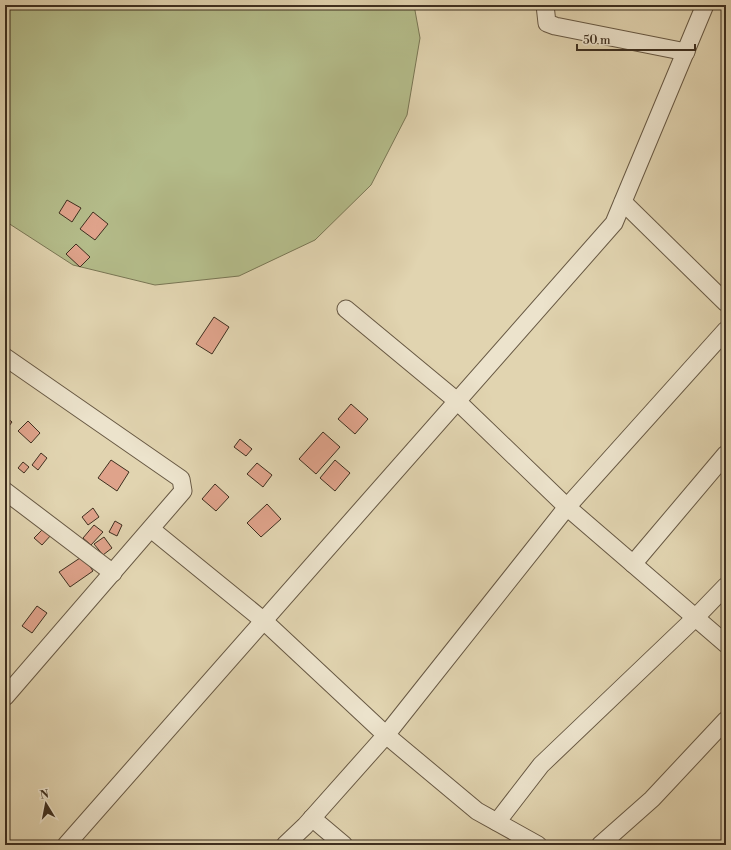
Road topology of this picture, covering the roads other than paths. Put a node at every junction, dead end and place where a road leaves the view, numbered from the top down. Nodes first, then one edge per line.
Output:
1 (544, 5) edge
2 (705, 5) edge
3 (686, 52) junction
4 (623, 202) junction
5 (726, 302) edge
6 (346, 309) dead end
7 (726, 331) edge
8 (5, 357) edge
9 (457, 401) junction
10 (726, 454) edge
11 (5, 492) edge
12 (567, 507) junction
13 (150, 529) junction
14 (633, 564) junction
15 (113, 573) junction
16 (726, 586) edge
17 (695, 618) junction
18 (264, 620) junction
19 (726, 644) edge
20 (5, 697) edge
21 (726, 720) edge
22 (386, 735) junction
23 (312, 818) junction
24 (497, 822) junction
25 (66, 845) edge
26 (285, 845) edge
27 (344, 845) edge
28 (538, 845) edge
29 (600, 845) edge

1 - 3 street
2 - 3 street
3 - 4 street
4 - 5 street
4 - 9 street
6 - 9 street
7 - 12 street
8 - 13 street
9 - 12 street
9 - 18 street
10 - 14 street
11 - 15 street
12 - 14 street
12 - 22 street
13 - 15 street
13 - 18 street
14 - 17 street
15 - 20 street
16 - 17 street
17 - 19 street
17 - 24 street
18 - 22 street
18 - 25 street
21 - 29 street
22 - 23 street
22 - 24 street
23 - 26 street
23 - 27 street
24 - 28 street

